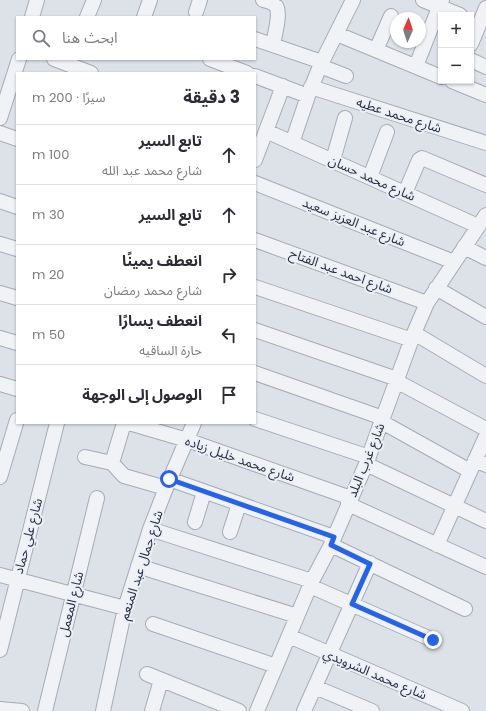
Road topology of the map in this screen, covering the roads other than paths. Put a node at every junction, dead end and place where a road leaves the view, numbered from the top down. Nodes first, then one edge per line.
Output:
1 (37, 0) edge
2 (94, 0) edge
3 (150, 0) edge
4 (263, 0) edge
5 (352, 0) edge
6 (423, 0) edge
7 (440, 3) edge
8 (486, 8) edge
9 (455, 12) edge
10 (32, 16) edge
11 (91, 16) edge
12 (144, 16) edge
13 (390, 18) edge
14 (479, 23) edge
15 (337, 34) junction
16 (474, 36) edge
17 (256, 39) edge
18 (273, 45) junction
19 (376, 50) junction
20 (19, 60) edge
21 (57, 60) edge
22 (213, 60) edge
23 (474, 61) edge
24 (321, 64) junction
25 (416, 66) junction
26 (486, 67) edge
27 (17, 72) edge
28 (88, 72) edge
29 (244, 72) edge
30 (16, 76) edge
31 (256, 76) edge
32 (346, 76) dead end
33 (438, 76) edge
34 (461, 84) edge
35 (283, 86) junction
36 (14, 87) edge
37 (310, 92) junction
38 (486, 95) edge
39 (0, 118) edge
40 (345, 118) dead end
41 (387, 132) dead end
42 (0, 133) edge
43 (261, 135) edge
44 (16, 139) edge
45 (292, 143) junction
46 (486, 143) edge
47 (256, 156) edge
48 (333, 160) junction
49 (370, 177) junction
50 (256, 183) edge
51 (486, 185) edge
52 (406, 193) junction
53 (0, 201) edge
54 (16, 207) edge
55 (482, 220) edge
56 (256, 240) edge
57 (0, 244) edge
58 (464, 247) junction
59 (16, 249) edge
60 (486, 258) edge
61 (454, 262) junction
62 (256, 287) edge
63 (436, 288) junction
64 (0, 293) edge
65 (16, 298) edge
66 (427, 302) junction
67 (486, 317) edge
68 (256, 330) edge
69 (413, 336) junction
70 (0, 338) edge
71 (16, 343) edge
72 (256, 373) edge
73 (486, 376) edge
74 (397, 380) junction
75 (0, 384) edge
76 (16, 389) edge
77 (256, 419) edge
78 (382, 420) junction
79 (16, 423) edge
80 (57, 424) edge
81 (124, 424) edge
82 (132, 424) edge
83 (194, 424) edge
84 (486, 429) edge
85 (486, 436) edge
86 (187, 440) junction
87 (85, 457) dead end
88 (367, 461) junction
89 (112, 463) junction
90 (477, 465) edge
91 (0, 477) edge
92 (167, 484) junction
93 (204, 492) junction
94 (97, 498) dead end
95 (349, 501) junction
96 (239, 504) junction
97 (455, 506) junction
98 (486, 521) edge
99 (195, 522) dead end
100 (150, 529) junction
101 (230, 532) dead end
102 (332, 541) junction
103 (437, 545) junction
104 (370, 564) junction
105 (138, 566) junction
106 (486, 568) edge
107 (0, 574) edge
108 (17, 579) junction
109 (311, 583) junction
110 (74, 594) junction
111 (352, 604) junction
112 (125, 608) junction
113 (465, 609) dead end
114 (297, 616) junction
115 (153, 624) dead end
116 (289, 636) junction
117 (433, 640) dead end
118 (0, 650) edge
119 (329, 654) junction
120 (276, 666) junction
121 (146, 674) dead end
122 (161, 680) junction
123 (315, 687) junction
124 (0, 709) edge
125 (22, 711) edge
126 (45, 711) edge
127 (103, 711) edge
128 (152, 711) edge
129 (239, 711) edge
130 (257, 711) edge
131 (304, 711) edge
132 (372, 711) edge
133 (462, 711) edge

1 - 10 street
2 - 11 street
3 - 12 street
4 - 18 street
5 - 15 street
6 - 7 street
7 - 9 street
7 - 25 street
8 - 14 street
13 - 19 street
14 - 16 street
15 - 19 street
15 - 24 street
17 - 18 street
18 - 24 street
19 - 25 street
20 - 27 street
21 - 28 street
22 - 29 street
23 - 26 street
24 - 32 street
24 - 37 street
25 - 33 street
30 - 36 street
31 - 35 street, شارع محمد عطيه
34 - 38 street
35 - 37 street, شارع محمد عطيه
35 - 43 street
36 - 39 street
37 - 45 street
37 - 46 street, شارع محمد عطيه
40 - 48 street
41 - 49 street
42 - 44 street
43 - 45 street, شارع محمد حسان
43 - 47 street
45 - 48 street, شارع محمد حسان
48 - 49 street, شارع محمد حسان
49 - 52 street, شارع محمد حسان
50 - 61 street, شارع عبد العزيز سعيد
51 - 52 street
52 - 55 street, شارع محمد حسان
53 - 54 street
55 - 58 street, شارع غرب البلد
56 - 66 street, شارع احمد عبد الفتاح
57 - 59 street
58 - 60 street
58 - 61 street, شارع غرب البلد
61 - 63 street, شارع غرب البلد
62 - 69 street
63 - 66 street, شارع غرب البلد
63 - 67 street
64 - 65 street
66 - 69 street, شارع غرب البلد
68 - 74 street
69 - 73 street
69 - 74 street, شارع غرب البلد
70 - 71 street
72 - 78 street
74 - 78 street, شارع غرب البلد
74 - 84 street
75 - 76 street
77 - 88 street
78 - 88 street, شارع غرب البلد
78 - 90 street
79 - 91 street
80 - 108 street, شارع علي حماد
81 - 89 street
82 - 86 street, شارع محمد خليل زياده
83 - 86 street, شارع جمال عبد المنعم
85 - 90 street
86 - 92 street, شارع جمال عبد المنعم
86 - 95 street, شارع محمد خليل زياده
87 - 89 street
88 - 95 street, شارع غرب البلد
88 - 97 street
89 - 92 street
90 - 97 street
92 - 93 street
92 - 100 street, شارع جمال عبد المنعم
93 - 96 street
93 - 99 street
94 - 110 street, شارع المعمل
95 - 102 street, شارع غرب البلد
95 - 103 street, شارع محمد خليل زياده
96 - 101 street
96 - 102 street
97 - 98 street
97 - 103 street
100 - 105 street, شارع جمال عبد المنعم
100 - 109 street
102 - 104 street
102 - 109 street, شارع غرب البلد
103 - 106 street, شارع محمد خليل زياده
104 - 111 street
104 - 113 street
105 - 112 street, شارع جمال عبد المنعم
105 - 114 street
107 - 108 street
108 - 110 street
108 - 118 street, شارع علي حماد
109 - 111 street
109 - 114 street, شارع غرب البلد
110 - 112 street
110 - 126 street, شارع المعمل
111 - 117 street
111 - 119 street
112 - 127 street, شارع جمال عبد المنعم
114 - 116 street, شارع غرب البلد
115 - 120 street
116 - 119 street, شارع محمد الشرويدي
116 - 120 street, شارع غرب البلد
119 - 123 street
119 - 133 street, شارع محمد الشرويدي
120 - 130 street, شارع غرب البلد
121 - 122 street
122 - 128 street
122 - 129 street
123 - 131 street
123 - 132 street
124 - 125 street

